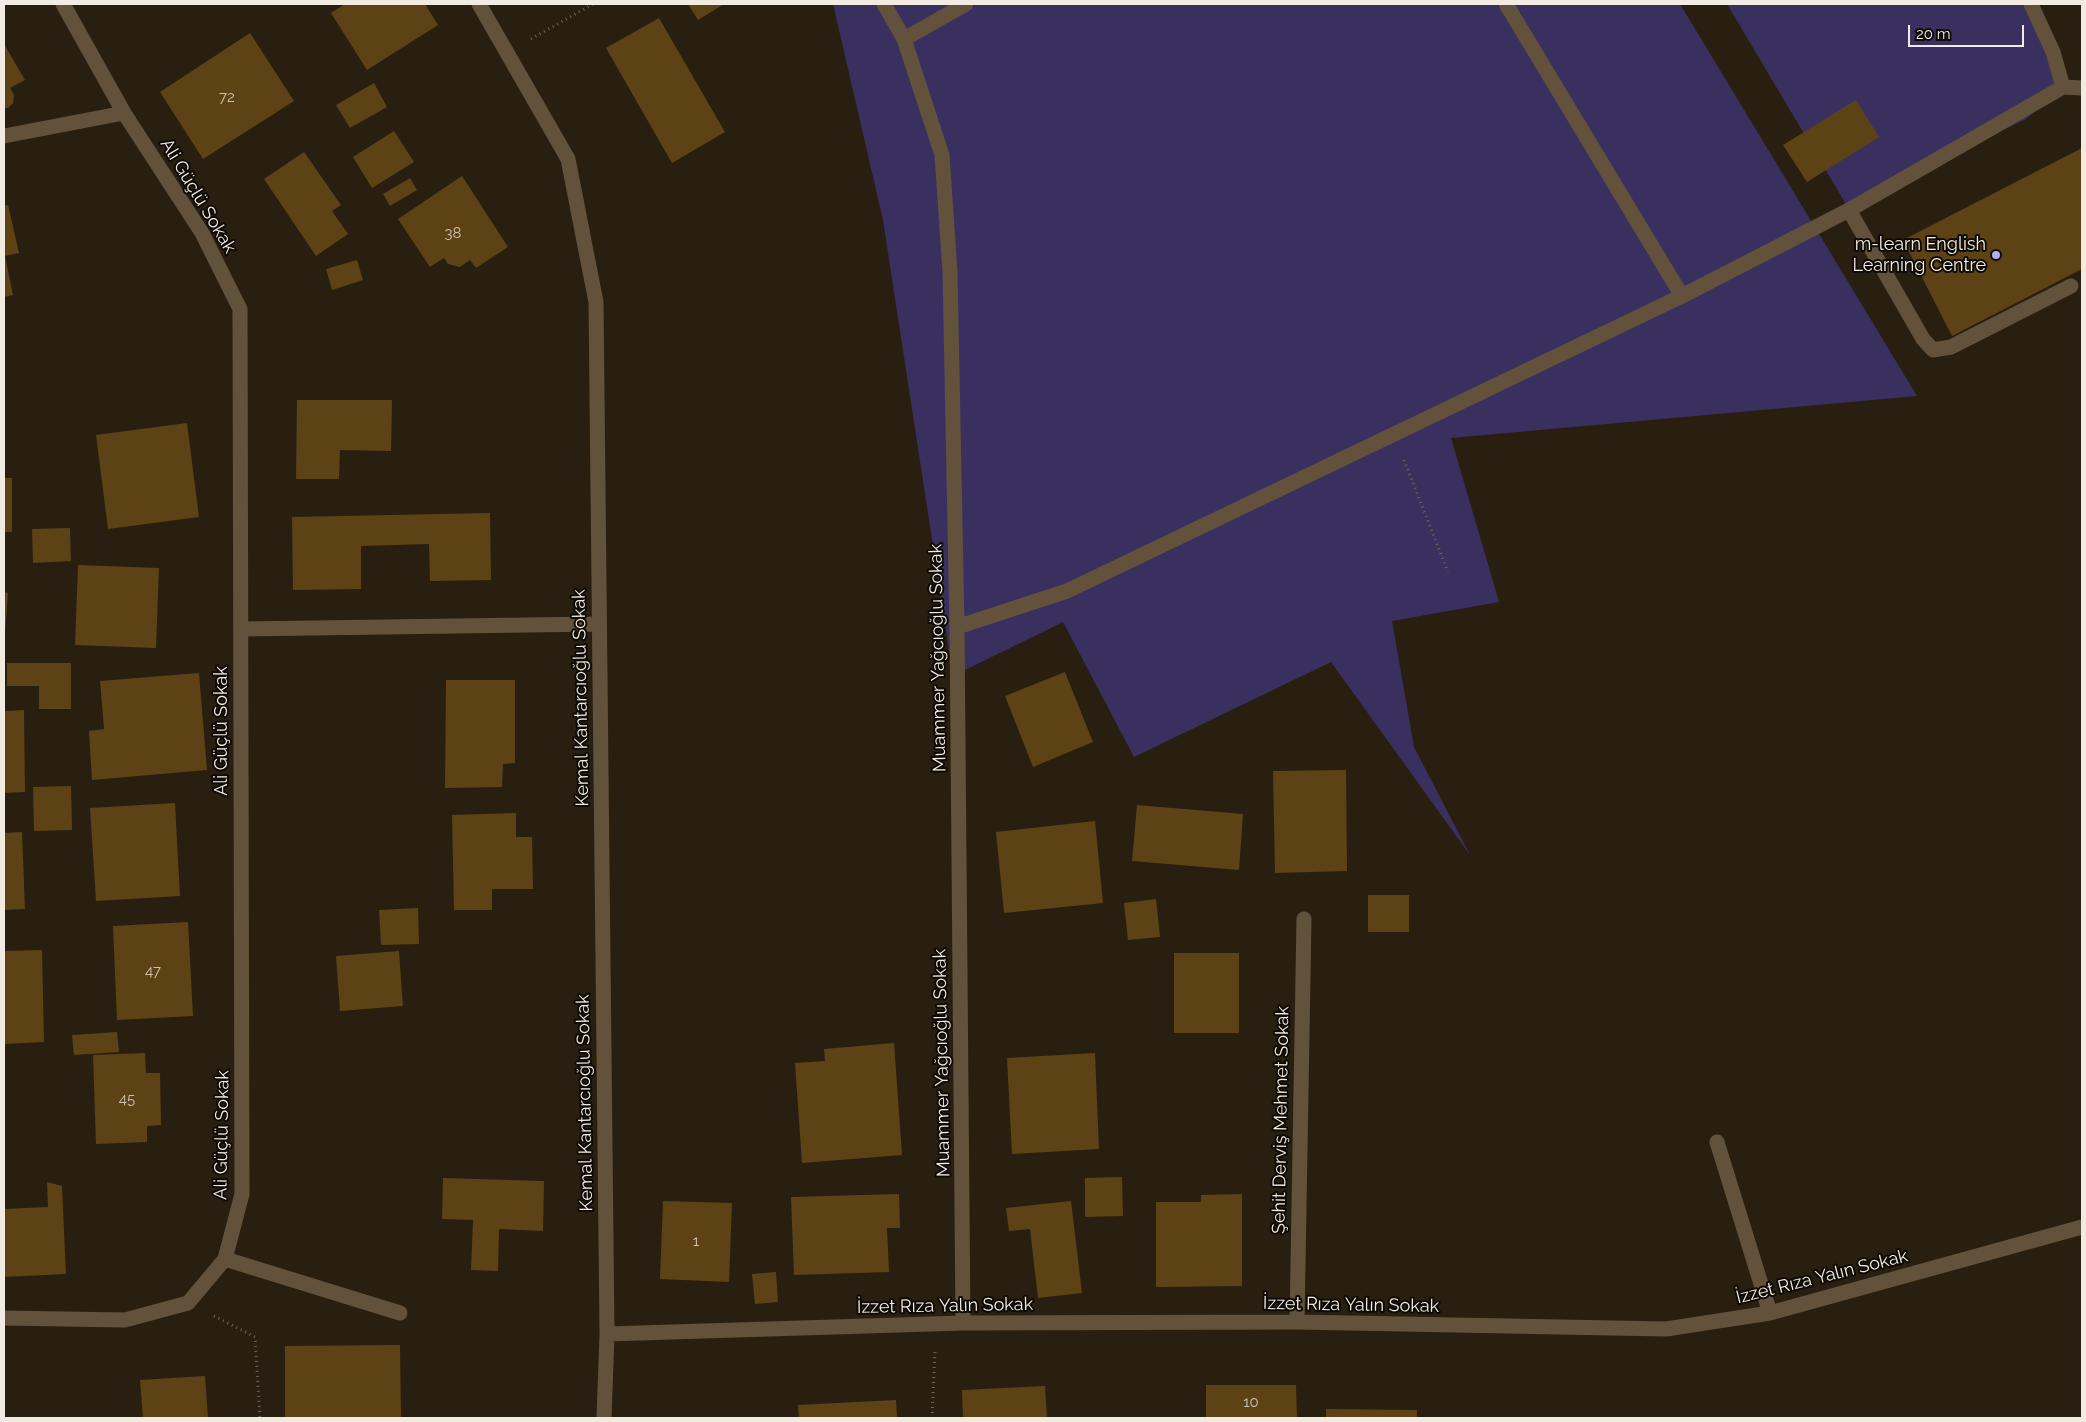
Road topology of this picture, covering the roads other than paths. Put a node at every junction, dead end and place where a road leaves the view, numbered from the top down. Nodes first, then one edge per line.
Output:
1 (63, 4) edge
2 (479, 4) edge
3 (884, 4) edge
4 (966, 4) edge
5 (1506, 4) edge
6 (2031, 4) edge
7 (904, 39) junction
8 (2063, 87) junction
9 (2082, 88) edge
10 (124, 113) junction
11 (4, 136) edge
12 (1850, 210) junction
13 (2071, 286) dead end
14 (1682, 296) junction
15 (599, 624) junction
16 (957, 627) junction
17 (241, 629) junction
18 (1304, 919) dead end
19 (1717, 1142) dead end
20 (2082, 1227) edge
21 (225, 1259) junction
22 (400, 1313) dead end
23 (1770, 1313) junction
24 (4, 1318) edge
25 (1296, 1322) junction
26 (963, 1323) junction
27 (607, 1334) junction
28 (604, 1418) edge

1 - 10 street, Ali Güçlü Sokak
2 - 15 street, Kemal Kantarcıoğlu Sokak
3 - 7 street, Muammer Yağcıoğlu Sokak
4 - 7 street
5 - 14 street
6 - 8 street
7 - 16 street, Muammer Yağcıoğlu Sokak
8 - 9 street
8 - 12 street
10 - 11 street
10 - 17 street, Ali Güçlü Sokak
12 - 13 street
12 - 14 street
14 - 16 street
15 - 17 street
15 - 27 street, Kemal Kantarcıoğlu Sokak
16 - 26 street, Muammer Yağcıoğlu Sokak
17 - 21 street, Ali Güçlü Sokak
18 - 25 street, Şehit Derviş Mehmet Sokak
19 - 23 street
20 - 23 street, İzzet Rıza Yalın Sokak
21 - 22 street
21 - 24 street, Ali Güçlü Sokak
23 - 25 street, İzzet Rıza Yalın Sokak
25 - 26 street, İzzet Rıza Yalın Sokak
26 - 27 street, İzzet Rıza Yalın Sokak
27 - 28 street, Kemal Kantarcıoğlu Sokak

